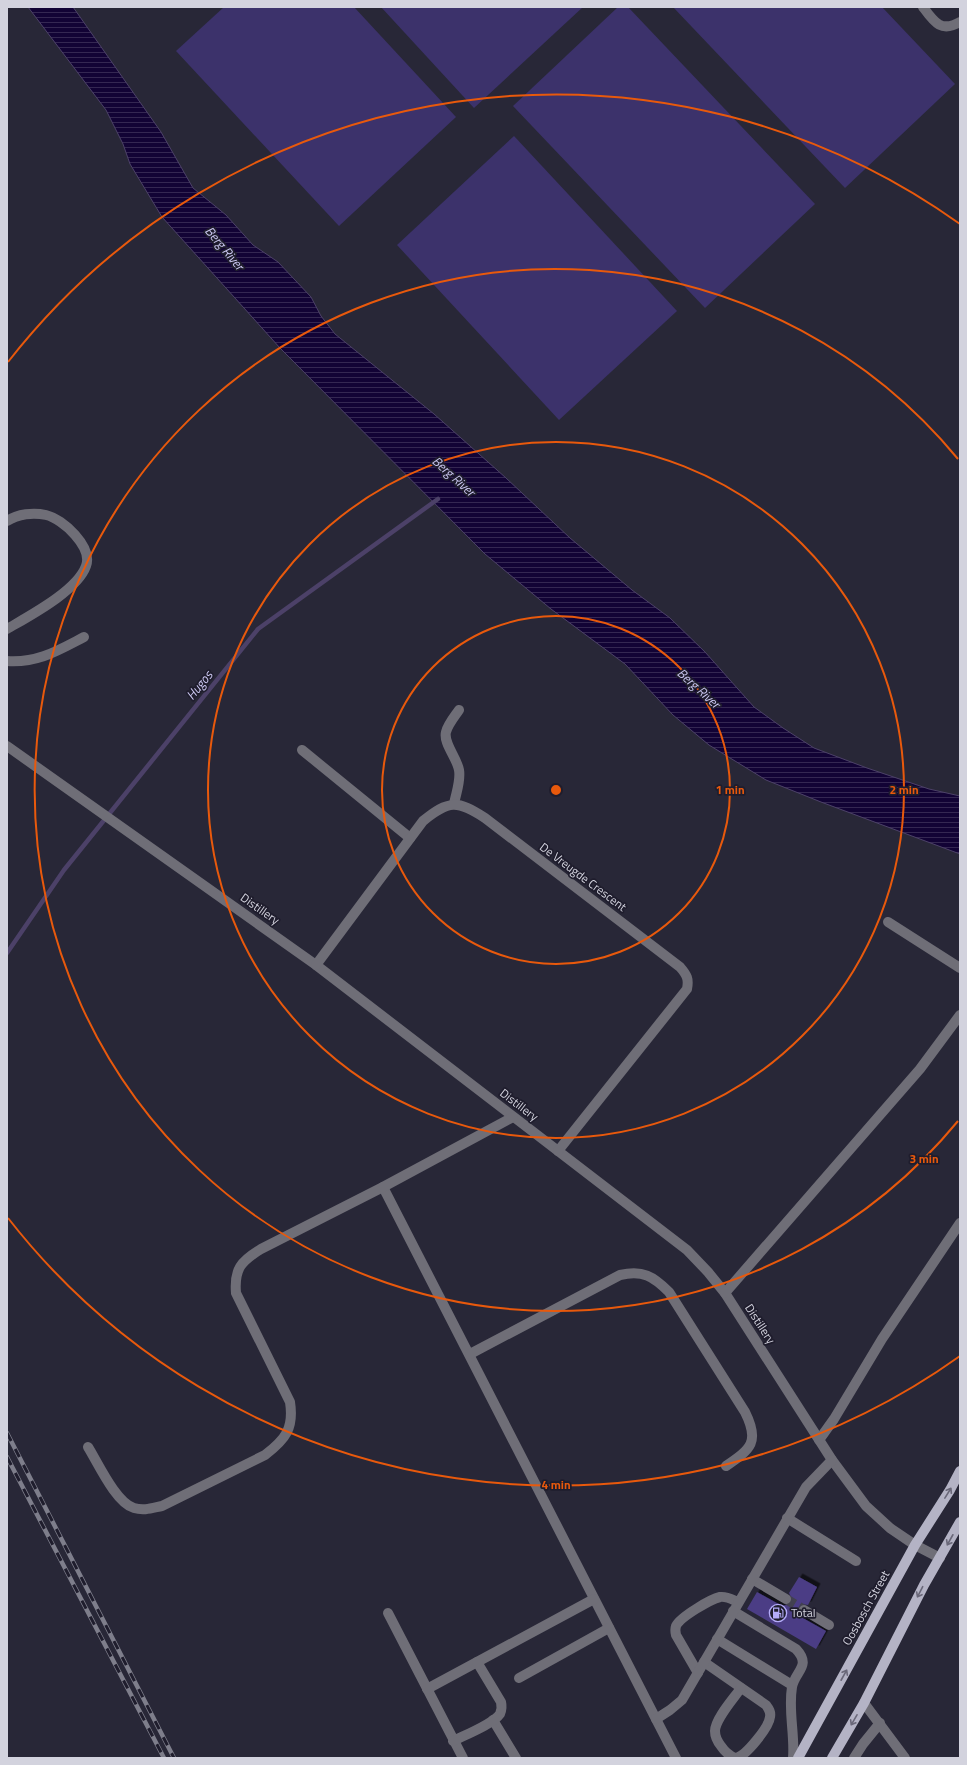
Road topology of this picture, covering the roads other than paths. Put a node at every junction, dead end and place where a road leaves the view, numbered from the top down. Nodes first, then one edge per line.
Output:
1 (922, 7) edge
2 (960, 22) edge
3 (7, 520) edge
4 (7, 629) edge
5 (84, 637) dead end
6 (7, 661) edge
7 (459, 710) dead end
8 (7, 746) edge
9 (302, 750) dead end
10 (454, 804) junction
11 (410, 838) junction
12 (888, 922) dead end
13 (316, 965) junction
14 (960, 968) edge
15 (960, 1016) edge
16 (513, 1117) junction
17 (558, 1150) junction
18 (383, 1187) junction
19 (960, 1223) edge
20 (724, 1293) junction
21 (470, 1354) junction
22 (819, 1440) junction
23 (88, 1447) dead end
24 (832, 1460) junction
25 (726, 1466) dead end
26 (960, 1471) edge
27 (787, 1518) junction
28 (960, 1522) edge
29 (915, 1545) junction
30 (940, 1558) junction
31 (856, 1561) dead end
32 (752, 1579) junction
33 (594, 1599) junction
34 (786, 1599) tunnel mouth
35 (736, 1606) junction
36 (804, 1610) tunnel mouth
37 (388, 1613) dead end
38 (829, 1625) dead end
39 (609, 1628) junction
40 (717, 1639) junction
41 (477, 1662) junction
42 (704, 1662) junction
43 (698, 1673) junction
44 (519, 1678) dead end
45 (792, 1685) junction
46 (741, 1688) junction
47 (427, 1689) junction
48 (864, 1703) junction
49 (656, 1719) junction
50 (493, 1720) junction
51 (880, 1723) junction
52 (453, 1741) junction
53 (462, 1758) edge
54 (516, 1758) edge
55 (676, 1758) edge
56 (735, 1758) edge
57 (793, 1758) edge
58 (798, 1758) edge
59 (832, 1758) edge
60 (854, 1758) edge
61 (905, 1758) edge

1 - 2 street
3 - 4 street
5 - 6 street
7 - 10 street
8 - 13 street, Distillery
9 - 11 street
10 - 11 street
10 - 17 street, De Vreugde Crescent
11 - 13 street
12 - 14 street
13 - 16 street, Distillery
15 - 20 street
16 - 17 street, Distillery
16 - 18 street
17 - 20 street, Distillery
18 - 21 street
18 - 23 street
19 - 22 street
20 - 22 street, Distillery
21 - 25 street
21 - 33 street
22 - 24 street, Distillery
24 - 27 street
24 - 29 street, Distillery
29 -> 26 main road, Oosbosch Street
27 - 31 street
27 - 32 street
28 -> 30 main road
29 - 30 street, Distillery
58 -> 29 main road, Oosbosch Street
30 -> 48 main road
32 - 34 street
32 - 35 street
33 - 39 street
33 - 41 street
35 - 40 street
35 - 43 street
35 - 45 street
36 - 38 street
37 - 47 street
39 - 44 street
39 - 49 street
40 - 42 street
40 - 45 street
41 - 47 street
41 - 50 street
42 - 43 street
42 - 46 street
43 - 49 street
45 - 57 street
46 - 56 street
46 - 56 street
47 - 52 street
48 - 51 street
48 -> 59 main road
49 - 55 street
50 - 52 street
50 - 54 street
51 - 60 street
51 - 61 street
52 - 53 street

